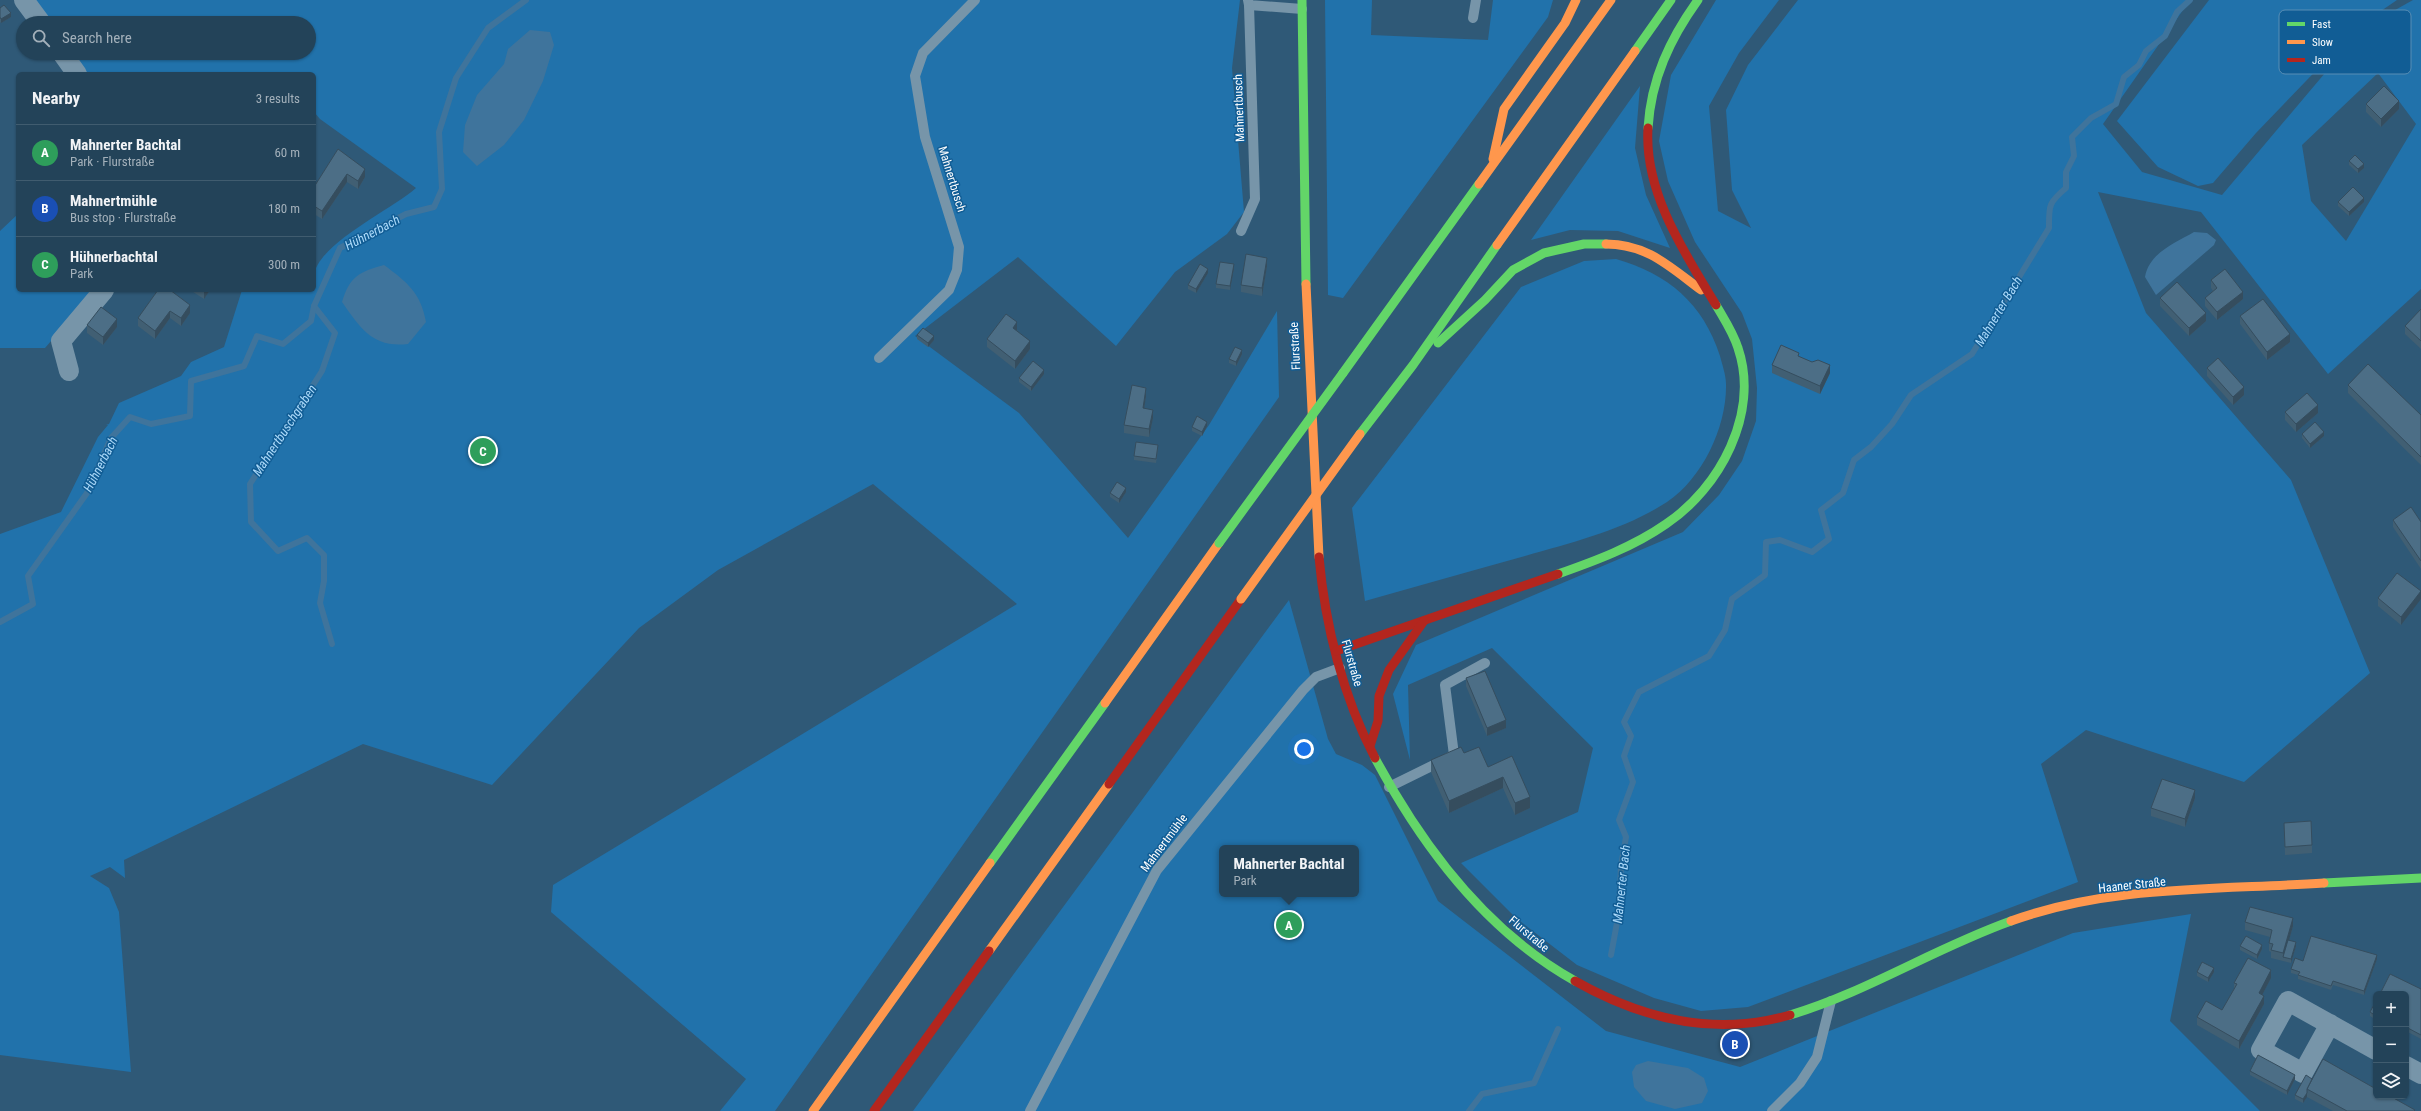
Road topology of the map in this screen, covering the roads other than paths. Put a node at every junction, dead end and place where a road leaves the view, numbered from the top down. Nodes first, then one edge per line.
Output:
1 (24, 0) edge
2 (975, 0) edge
3 (1476, 0) edge
4 (1576, 0) edge
5 (1611, 0) edge
6 (1671, 0) edge
7 (1698, 0) edge
8 (1249, 2) edge
9 (1302, 5) edge
10 (35, 16) edge
11 (1473, 18) dead end
12 (67, 60) edge
13 (76, 72) edge
14 (1491, 168) junction
15 (1241, 232) dead end
16 (102, 292) edge
17 (1711, 298) junction
18 (879, 358) dead end
19 (1413, 365) junction
20 (69, 371) dead end
21 (1424, 620) junction
22 (1336, 651) junction
23 (1485, 663) dead end
24 (1340, 668) junction
25 (1370, 746) junction
26 (1389, 787) junction
27 (2421, 878) edge
28 (1862, 988) joint
29 (1831, 1001) junction
30 (2330, 1024) dead end
31 (2373, 1048) edge
32 (2409, 1068) edge
33 (2421, 1074) edge
34 (813, 1111) edge
35 (874, 1111) edge
36 (1030, 1111) edge
37 (1772, 1111) edge

1 - 10 street
2 - 18 lane, Mahnertbusch
3 - 11 lane
4 - 14 main road
5 - 14 main road
6 - 19 main road
7 - 17 main road
8 - 9 lane, Mahnertbusch
8 - 15 lane, Mahnertbusch
9 - 22 main road, Flurstraße
12 - 13 street
14 - 34 main road, bridge
16 - 20 street
17 - 19 main road
17 - 21 main road
19 - 35 main road, bridge
21 - 22 main road
21 - 25 main road
22 - 24 main road, Flurstraße
23 - 26 lane
24 - 25 main road, Flurstraße
24 - 36 lane, Mahnertmühle
25 - 26 main road, Flurstraße
26 - 29 main road, Flurstraße
27 - 28 main road, Haaner Straße
28 - 29 main road, Flurstraße
29 - 37 lane
30 - 31 street
32 - 33 street

